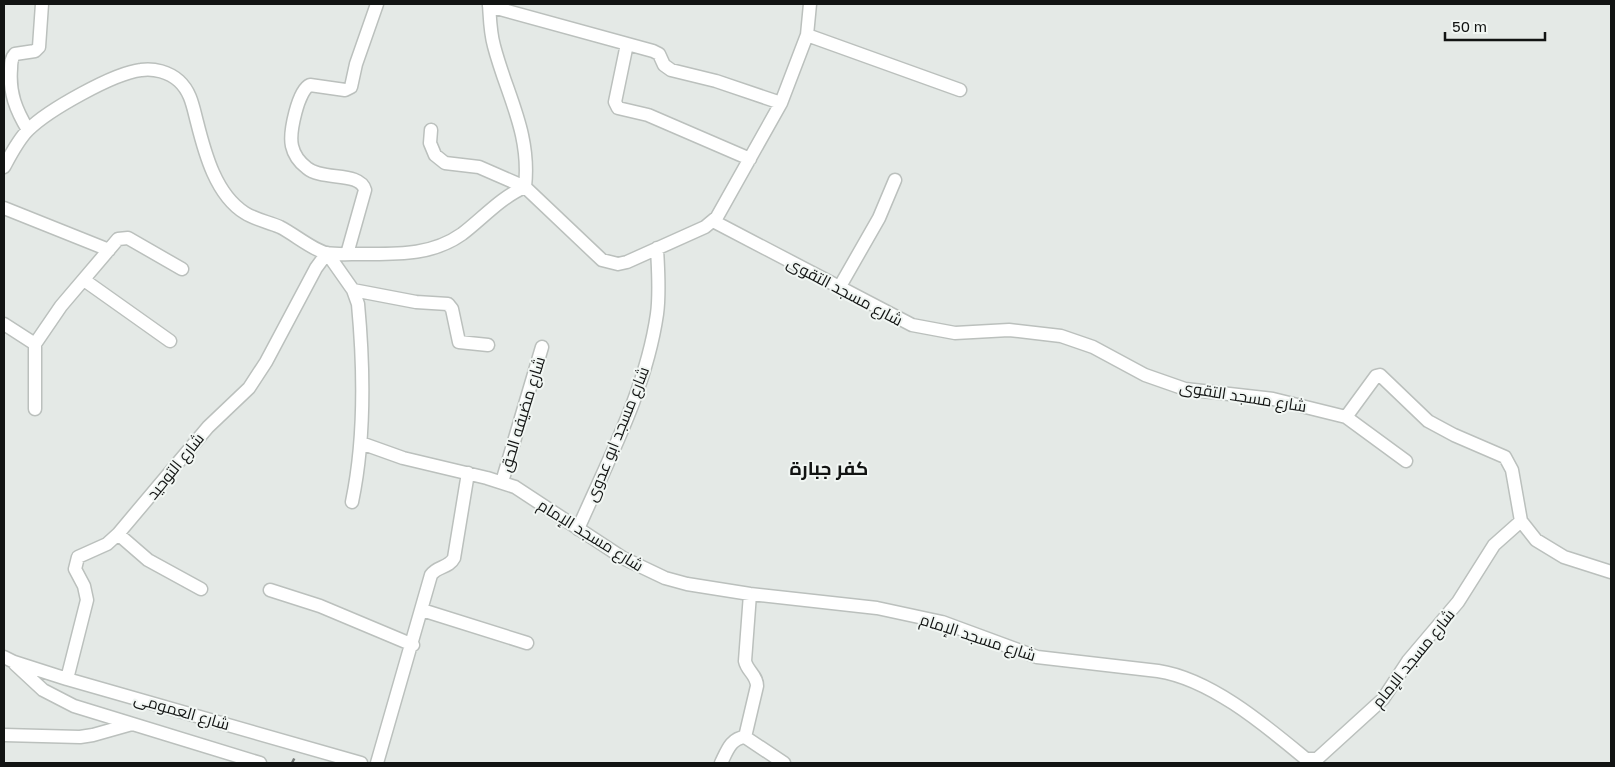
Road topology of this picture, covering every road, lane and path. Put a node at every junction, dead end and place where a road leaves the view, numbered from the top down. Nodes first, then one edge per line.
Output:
1 (42, 4) edge
2 (377, 4) edge
3 (810, 4) edge
4 (489, 5) edge
5 (807, 35) junction
6 (627, 44) junction
7 (960, 90) dead end
8 (781, 104) junction
9 (28, 130) junction
10 (431, 130) dead end
11 (750, 159) junction
12 (4, 167) edge
13 (894, 180) dead end
14 (525, 188) junction
15 (4, 208) edge
16 (713, 221) junction
17 (657, 248) junction
18 (109, 250) junction
19 (327, 253) junction
20 (347, 254) junction
21 (182, 269) dead end
22 (84, 280) junction
23 (839, 288) junction
24 (353, 290) junction
25 (4, 324) edge
26 (170, 341) dead end
27 (35, 344) junction
28 (488, 345) dead end
29 (542, 347) dead end
30 (36, 409) dead end
31 (1346, 417) junction
32 (361, 443) junction
33 (1406, 461) dead end
34 (468, 473) junction
35 (502, 482) junction
36 (352, 502) dead end
37 (1521, 521) junction
38 (578, 529) junction
39 (118, 534) junction
40 (1611, 572) edge
41 (201, 589) dead end
42 (270, 590) dead end
43 (750, 594) junction
44 (422, 610) junction
45 (528, 643) dead end
46 (412, 644) junction
47 (9, 660) edge
48 (67, 679) junction
49 (132, 724) junction
50 (4, 735) edge
51 (745, 737) junction
52 (260, 763) edge
53 (361, 763) edge
54 (377, 763) edge
55 (721, 763) edge
56 (784, 763) edge

1 - 9 street
2 - 20 street
3 - 5 street
4 - 6 street
4 - 14 street
5 - 7 street
5 - 8 street
6 - 8 street
6 - 11 street
8 - 11 street
9 - 12 street
9 - 19 street
10 - 14 street
11 - 16 street
13 - 23 street
14 - 17 street
14 - 20 street
15 - 18 street
16 - 17 street
16 - 23 street, شارع مسجد التقوى
17 - 38 street, شارع مسجد ابو عدوى
18 - 21 street
18 - 22 street
19 - 20 street
19 - 24 street
19 - 39 street, شارع التوحيد
22 - 26 street
22 - 27 street
23 - 31 street, شارع مسجد التقوى
24 - 28 street
24 - 32 street
25 - 27 street
27 - 30 street
29 - 35 street, شارع مضيفه الحق
31 - 33 street, شارع مسجد التقوى
31 - 37 street
32 - 34 street, شارع مسجد الإمام
32 - 36 street
34 - 35 street, شارع مسجد الإمام
34 - 44 street
35 - 38 street, شارع مسجد الإمام
37 - 40 street
37 - 43 street, شارع مسجد الإمام
38 - 43 street, شارع مسجد الإمام
39 - 41 street
39 - 48 street, شارع التوحيد
42 - 46 street
43 - 51 street
44 - 45 street
44 - 46 street
46 - 54 street
47 - 48 street, شارع العمومى
47 - 49 street
48 - 53 street, شارع العمومى
49 - 50 street
49 - 52 street
51 - 55 street
51 - 56 street

